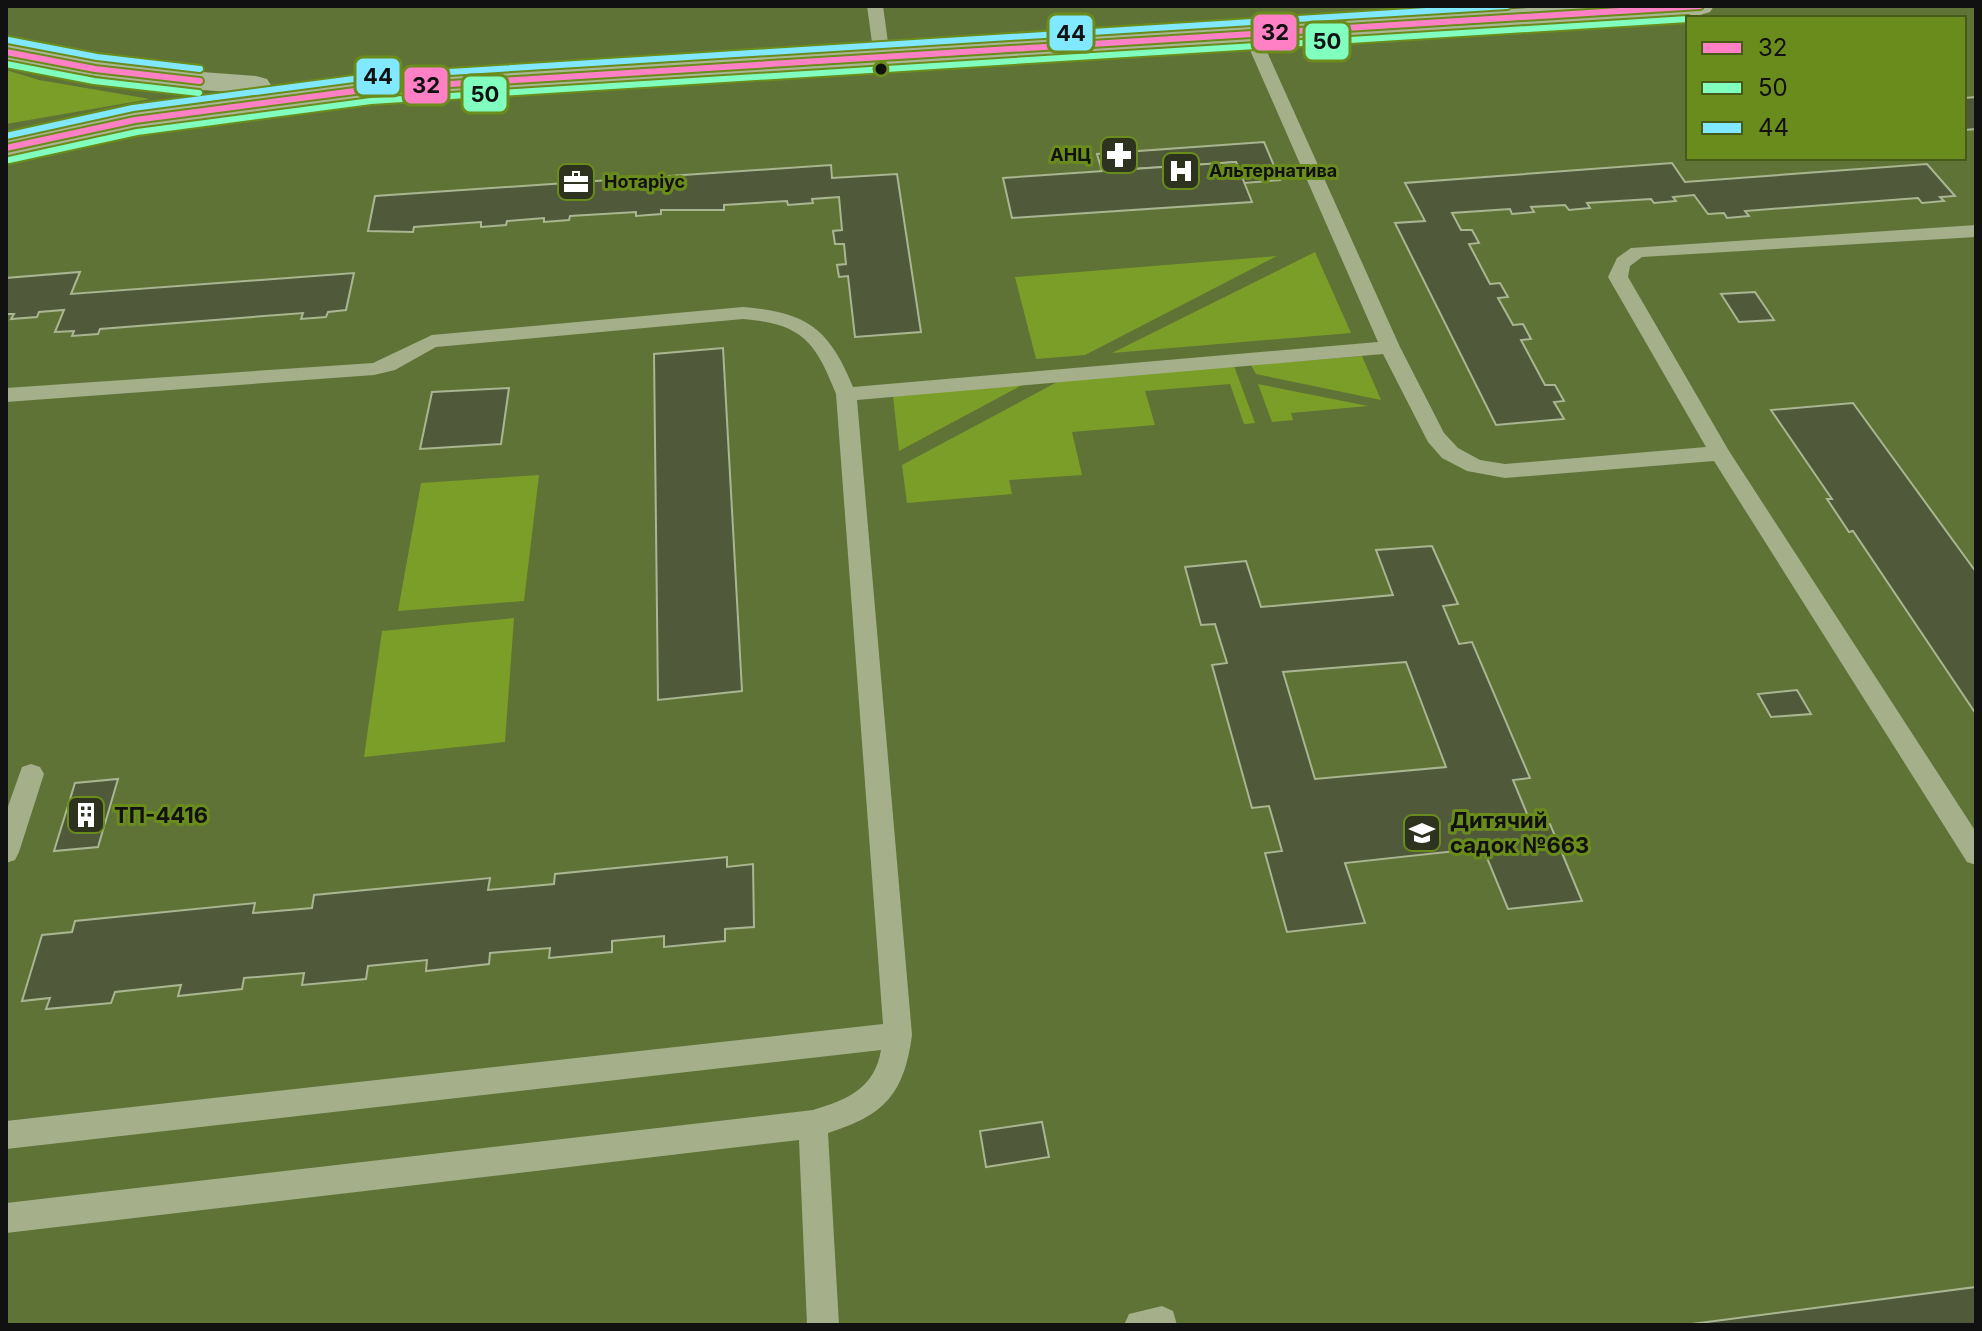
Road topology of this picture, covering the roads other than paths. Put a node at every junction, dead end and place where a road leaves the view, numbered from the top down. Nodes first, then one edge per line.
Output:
1 (875, 6) edge
2 (1700, 6) edge
3 (1585, 10) edge
4 (1251, 34) junction
5 (6, 52) edge
6 (882, 57) junction
7 (370, 89) junction
8 (6, 148) edge
9 (1976, 231) edge
10 (1390, 347) junction
11 (846, 394) junction
12 (6, 395) edge
13 (1720, 453) junction
14 (31, 774) dead end
15 (6, 852) edge
16 (1976, 854) edge
17 (898, 1035) junction
18 (813, 1124) junction
19 (6, 1135) edge
20 (6, 1218) edge
21 (823, 1325) edge

1 - 6 lane
2 - 3 main road
3 - 4 main road
4 - 6 main road
4 - 10 lane
5 - 7 main road
6 - 7 main road
7 - 8 main road
9 - 13 lane
10 - 11 lane
10 - 13 lane
11 - 12 lane
11 - 17 lane
13 - 16 lane
14 - 15 lane
17 - 18 lane
17 - 19 lane
18 - 20 lane
18 - 21 lane

